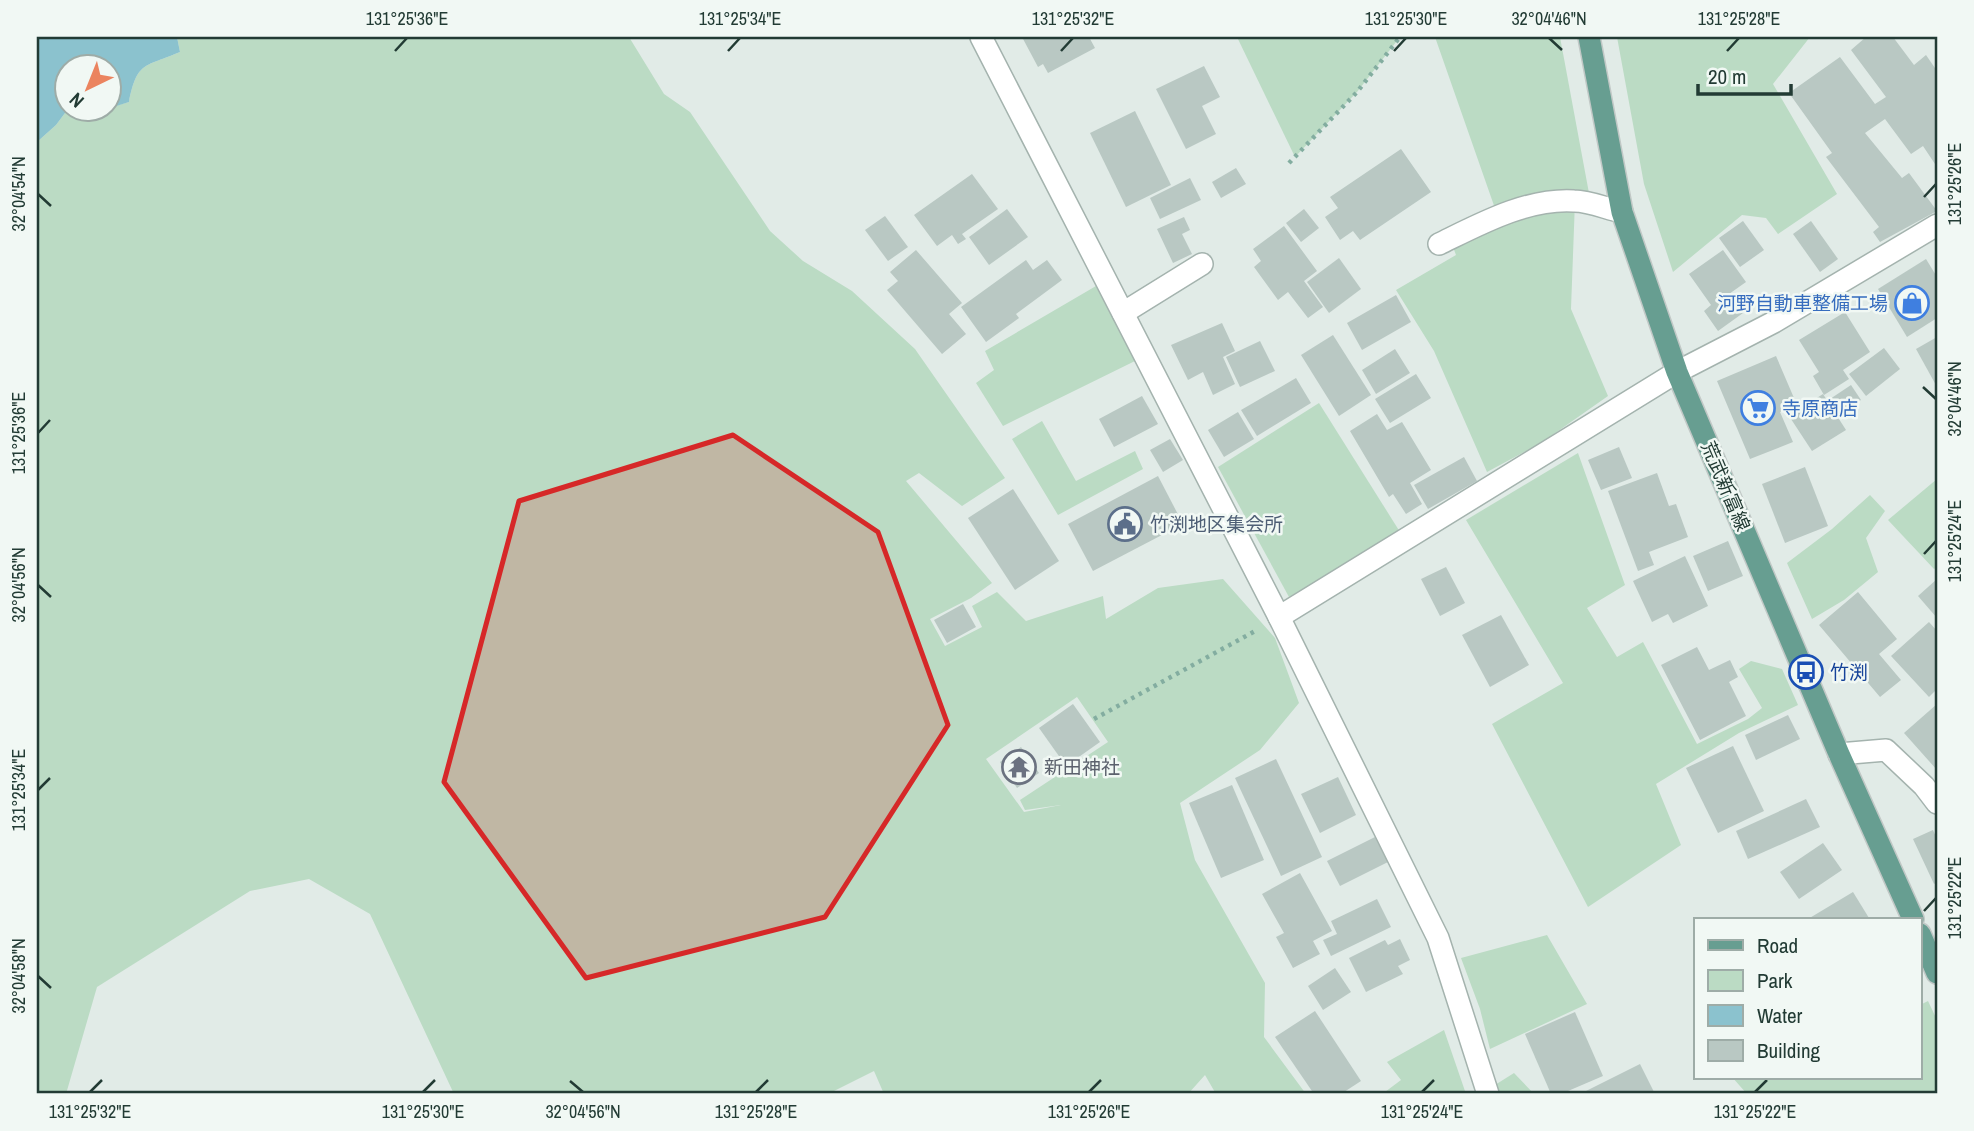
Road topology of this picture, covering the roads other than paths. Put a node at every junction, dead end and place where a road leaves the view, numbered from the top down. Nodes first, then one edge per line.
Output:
1 (981, 37) edge
2 (1589, 37) edge
3 (1622, 212) junction
4 (1937, 226) edge
5 (1439, 244) dead end
6 (1202, 264) dead end
7 (1123, 313) junction
8 (1677, 372) junction
9 (1279, 617) junction
10 (1839, 754) junction
11 (1937, 803) edge
12 (1913, 918) edge
13 (1922, 938) edge
14 (1937, 972) edge
15 (1488, 1094) edge

1 - 7 street
2 - 3 main road, 荒武新富線
3 - 5 street
3 - 8 main road, 荒武新富線
4 - 8 street
6 - 7 street
7 - 9 street
8 - 9 street
8 - 10 main road, 荒武新富線
9 - 15 street
10 - 11 street
10 - 12 main road, 荒武新富線
13 - 14 main road

